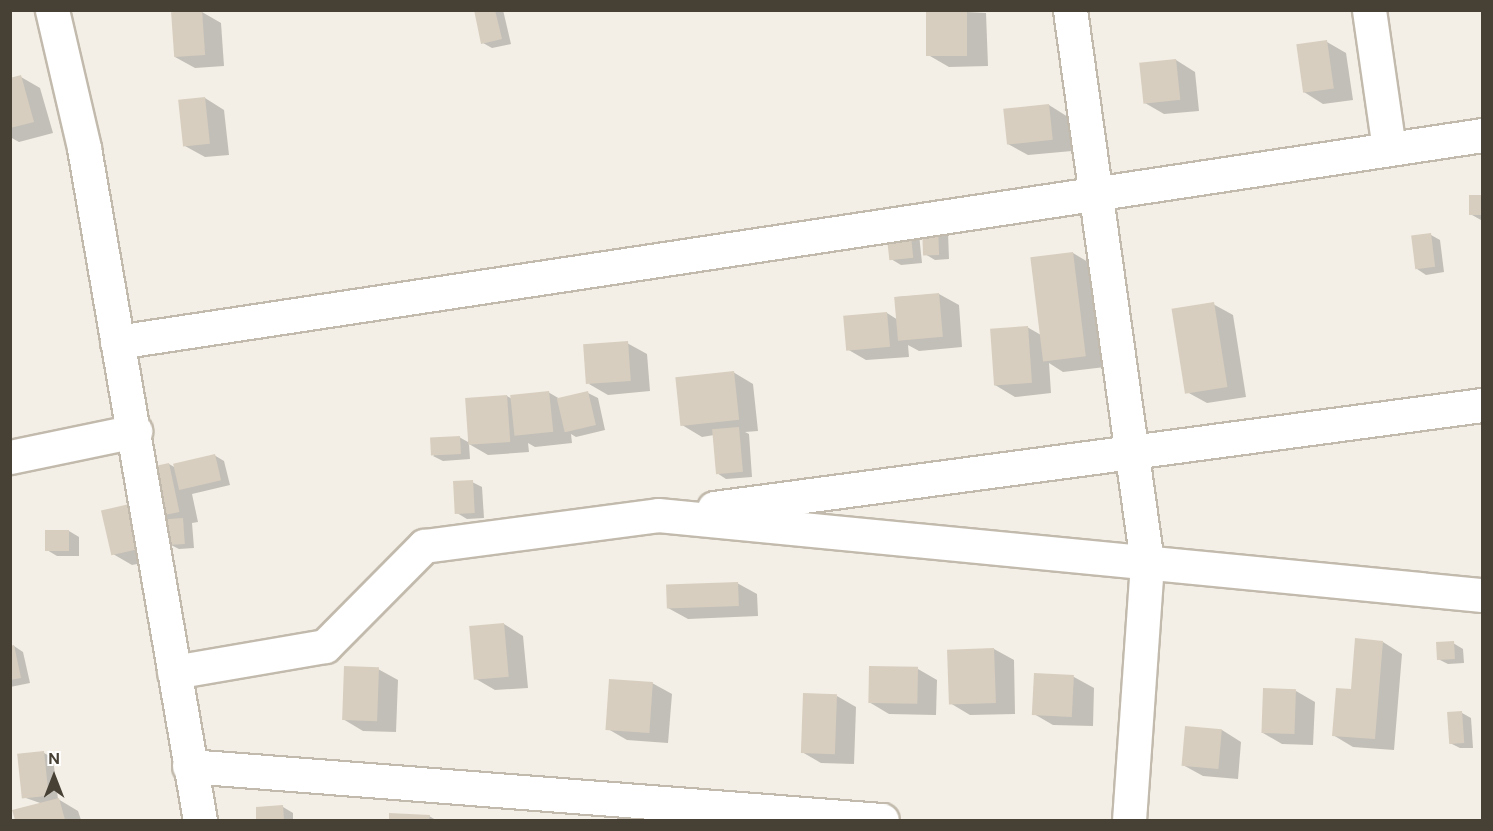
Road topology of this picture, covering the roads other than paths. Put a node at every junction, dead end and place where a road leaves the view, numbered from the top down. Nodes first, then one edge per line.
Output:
1 (52, 10) edge
2 (1070, 10) edge
3 (1369, 10) edge
4 (1482, 135) edge
5 (1389, 150) junction
6 (1096, 194) junction
7 (117, 342) junction
8 (1482, 405) edge
9 (135, 431) junction
10 (1134, 452) junction
11 (10, 457) edge
12 (658, 515) junction
13 (1147, 563) junction
14 (1482, 595) edge
15 (174, 672) junction
16 (189, 766) junction
17 (200, 820) edge
18 (882, 820) edge
19 (1129, 820) edge

1 - 7 street
2 - 6 street
3 - 5 street
4 - 5 street
5 - 6 street
6 - 7 street
6 - 10 street
7 - 9 street
8 - 10 street
9 - 11 street
9 - 15 street
10 - 12 street
10 - 13 street
12 - 13 street
12 - 15 street
13 - 14 street
13 - 19 street
15 - 16 street
16 - 17 street
16 - 18 street

